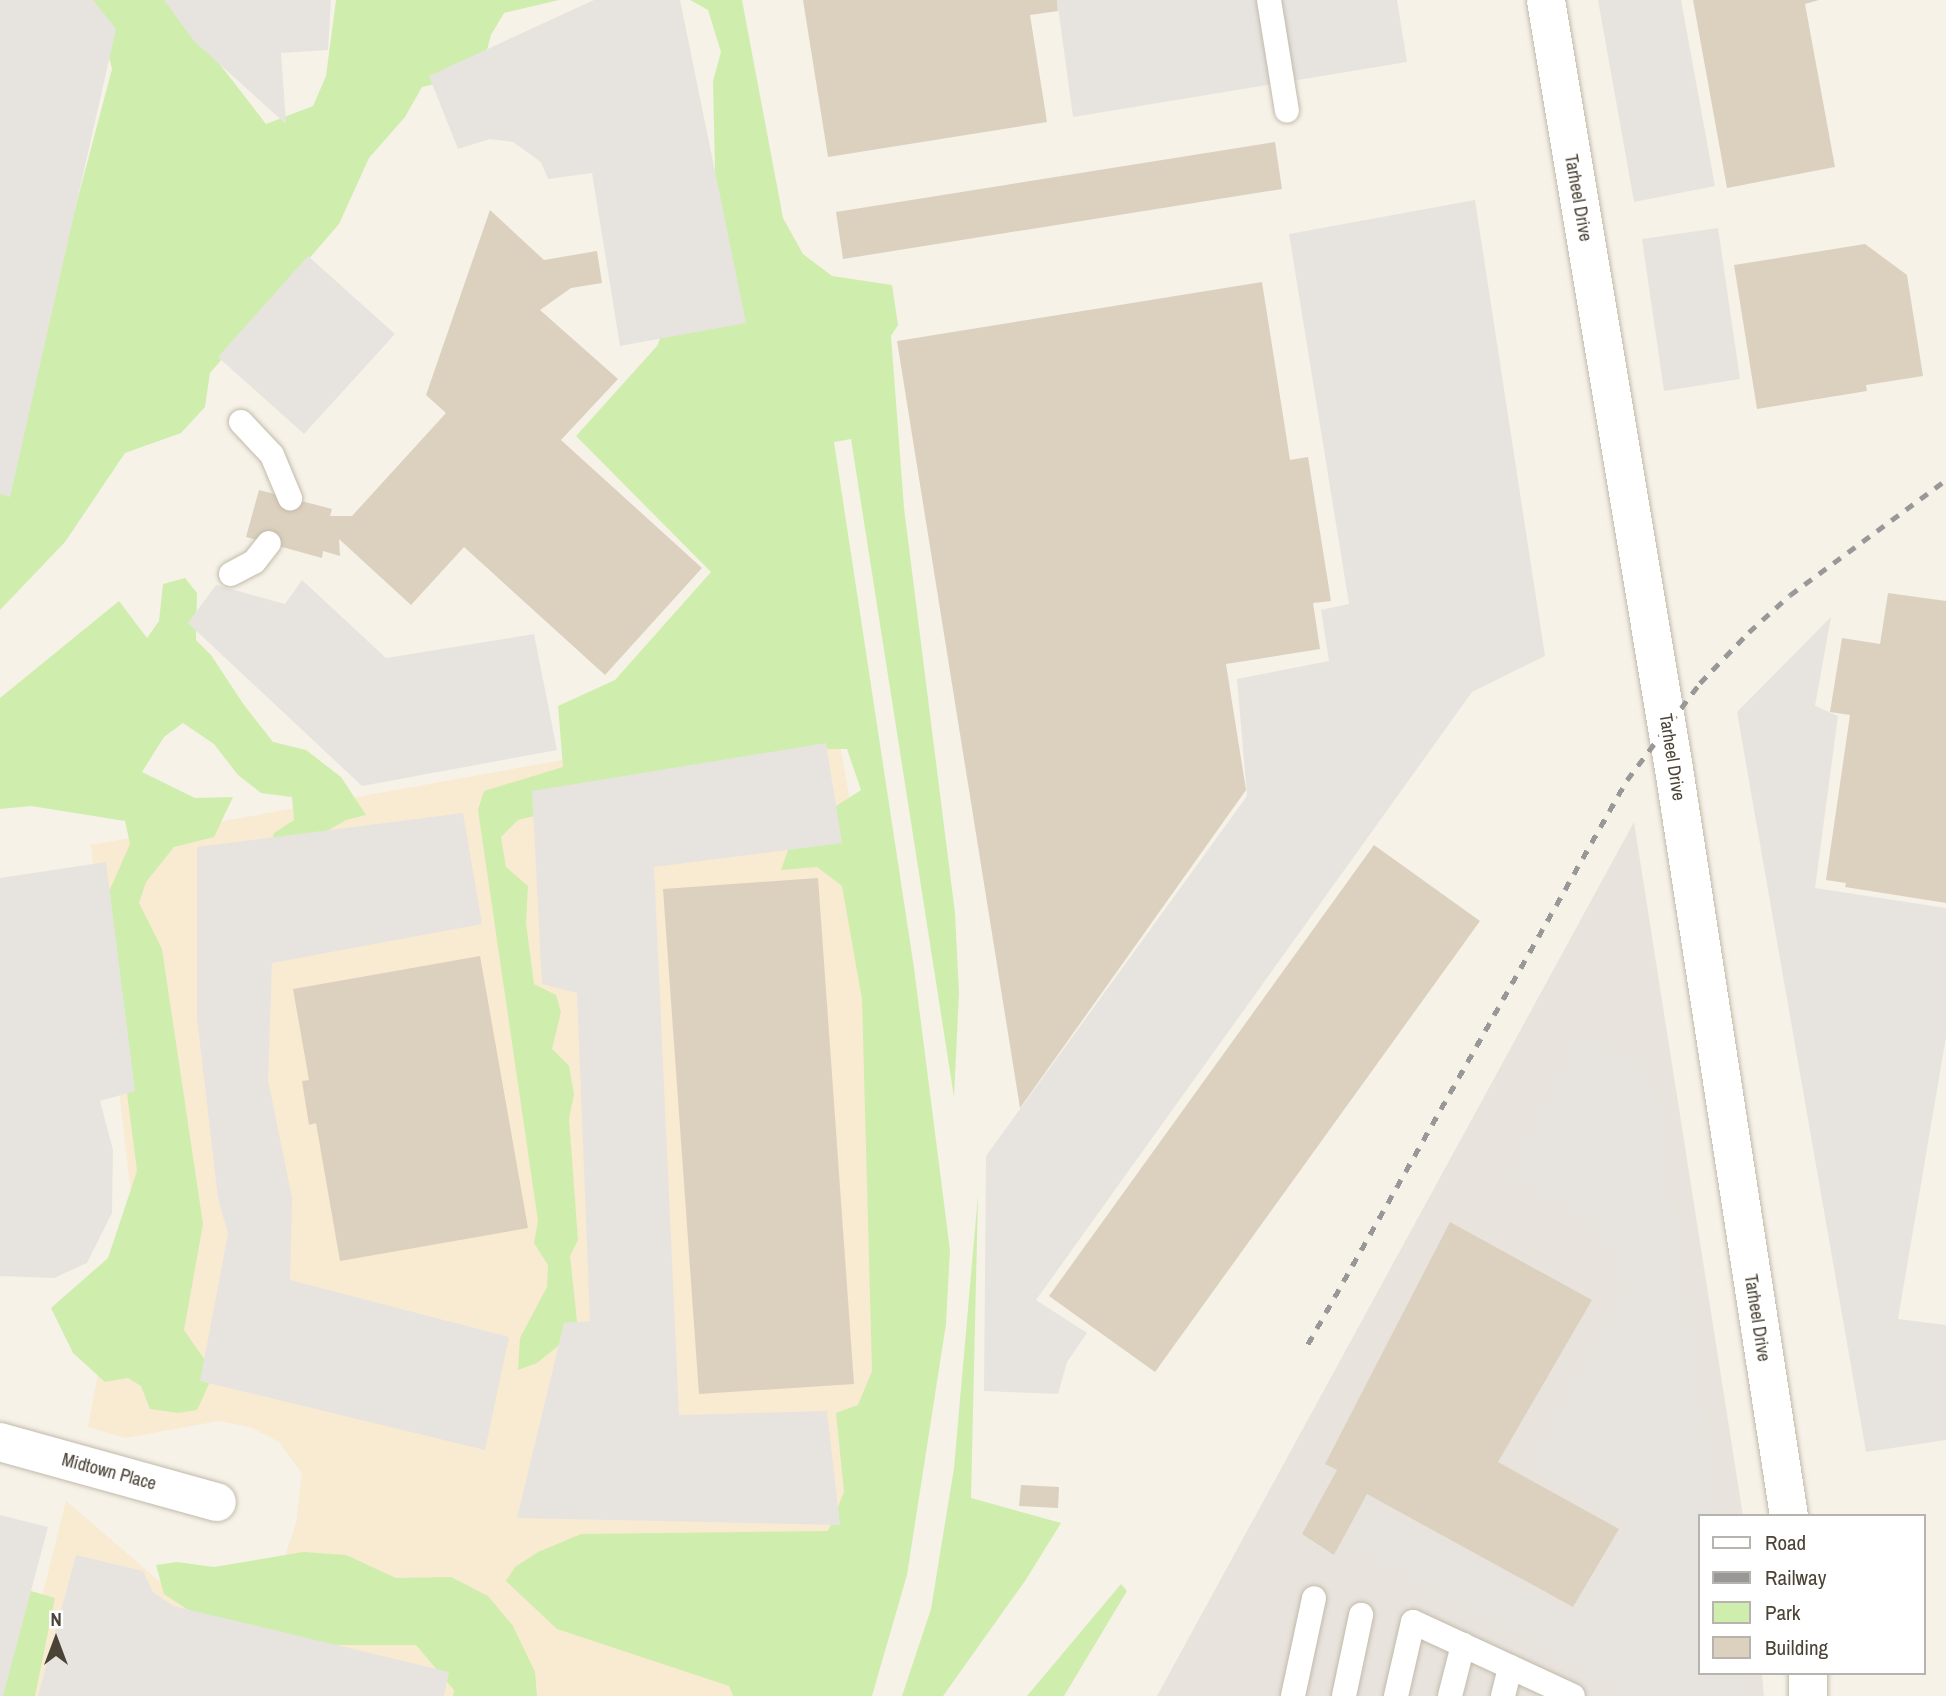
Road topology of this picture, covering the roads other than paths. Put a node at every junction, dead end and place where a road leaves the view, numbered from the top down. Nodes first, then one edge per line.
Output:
1 (1269, 0) edge
2 (1546, 0) edge
3 (1287, 111) dead end
4 (241, 422) dead end
5 (290, 498) dead end
6 (270, 543) dead end
7 (231, 574) dead end
8 (0, 1442) edge
9 (217, 1502) dead end
10 (1790, 1514) edge
11 (1314, 1598) dead end
12 (1361, 1615) dead end
13 (1463, 1645) junction
14 (1510, 1667) junction
15 (1808, 1675) edge
16 (1293, 1696) edge
17 (1343, 1696) edge
18 (1396, 1696) edge
19 (1450, 1696) edge
20 (1503, 1696) edge
21 (1572, 1696) edge
22 (1808, 1696) edge

1 - 3 lane
2 - 10 street, Tarheel Drive
4 - 5 lane
6 - 7 lane
8 - 9 street, Midtown Place
11 - 16 lane
12 - 17 lane
13 - 14 lane
13 - 18 lane
13 - 19 lane
14 - 20 lane
14 - 21 lane
15 - 22 street

